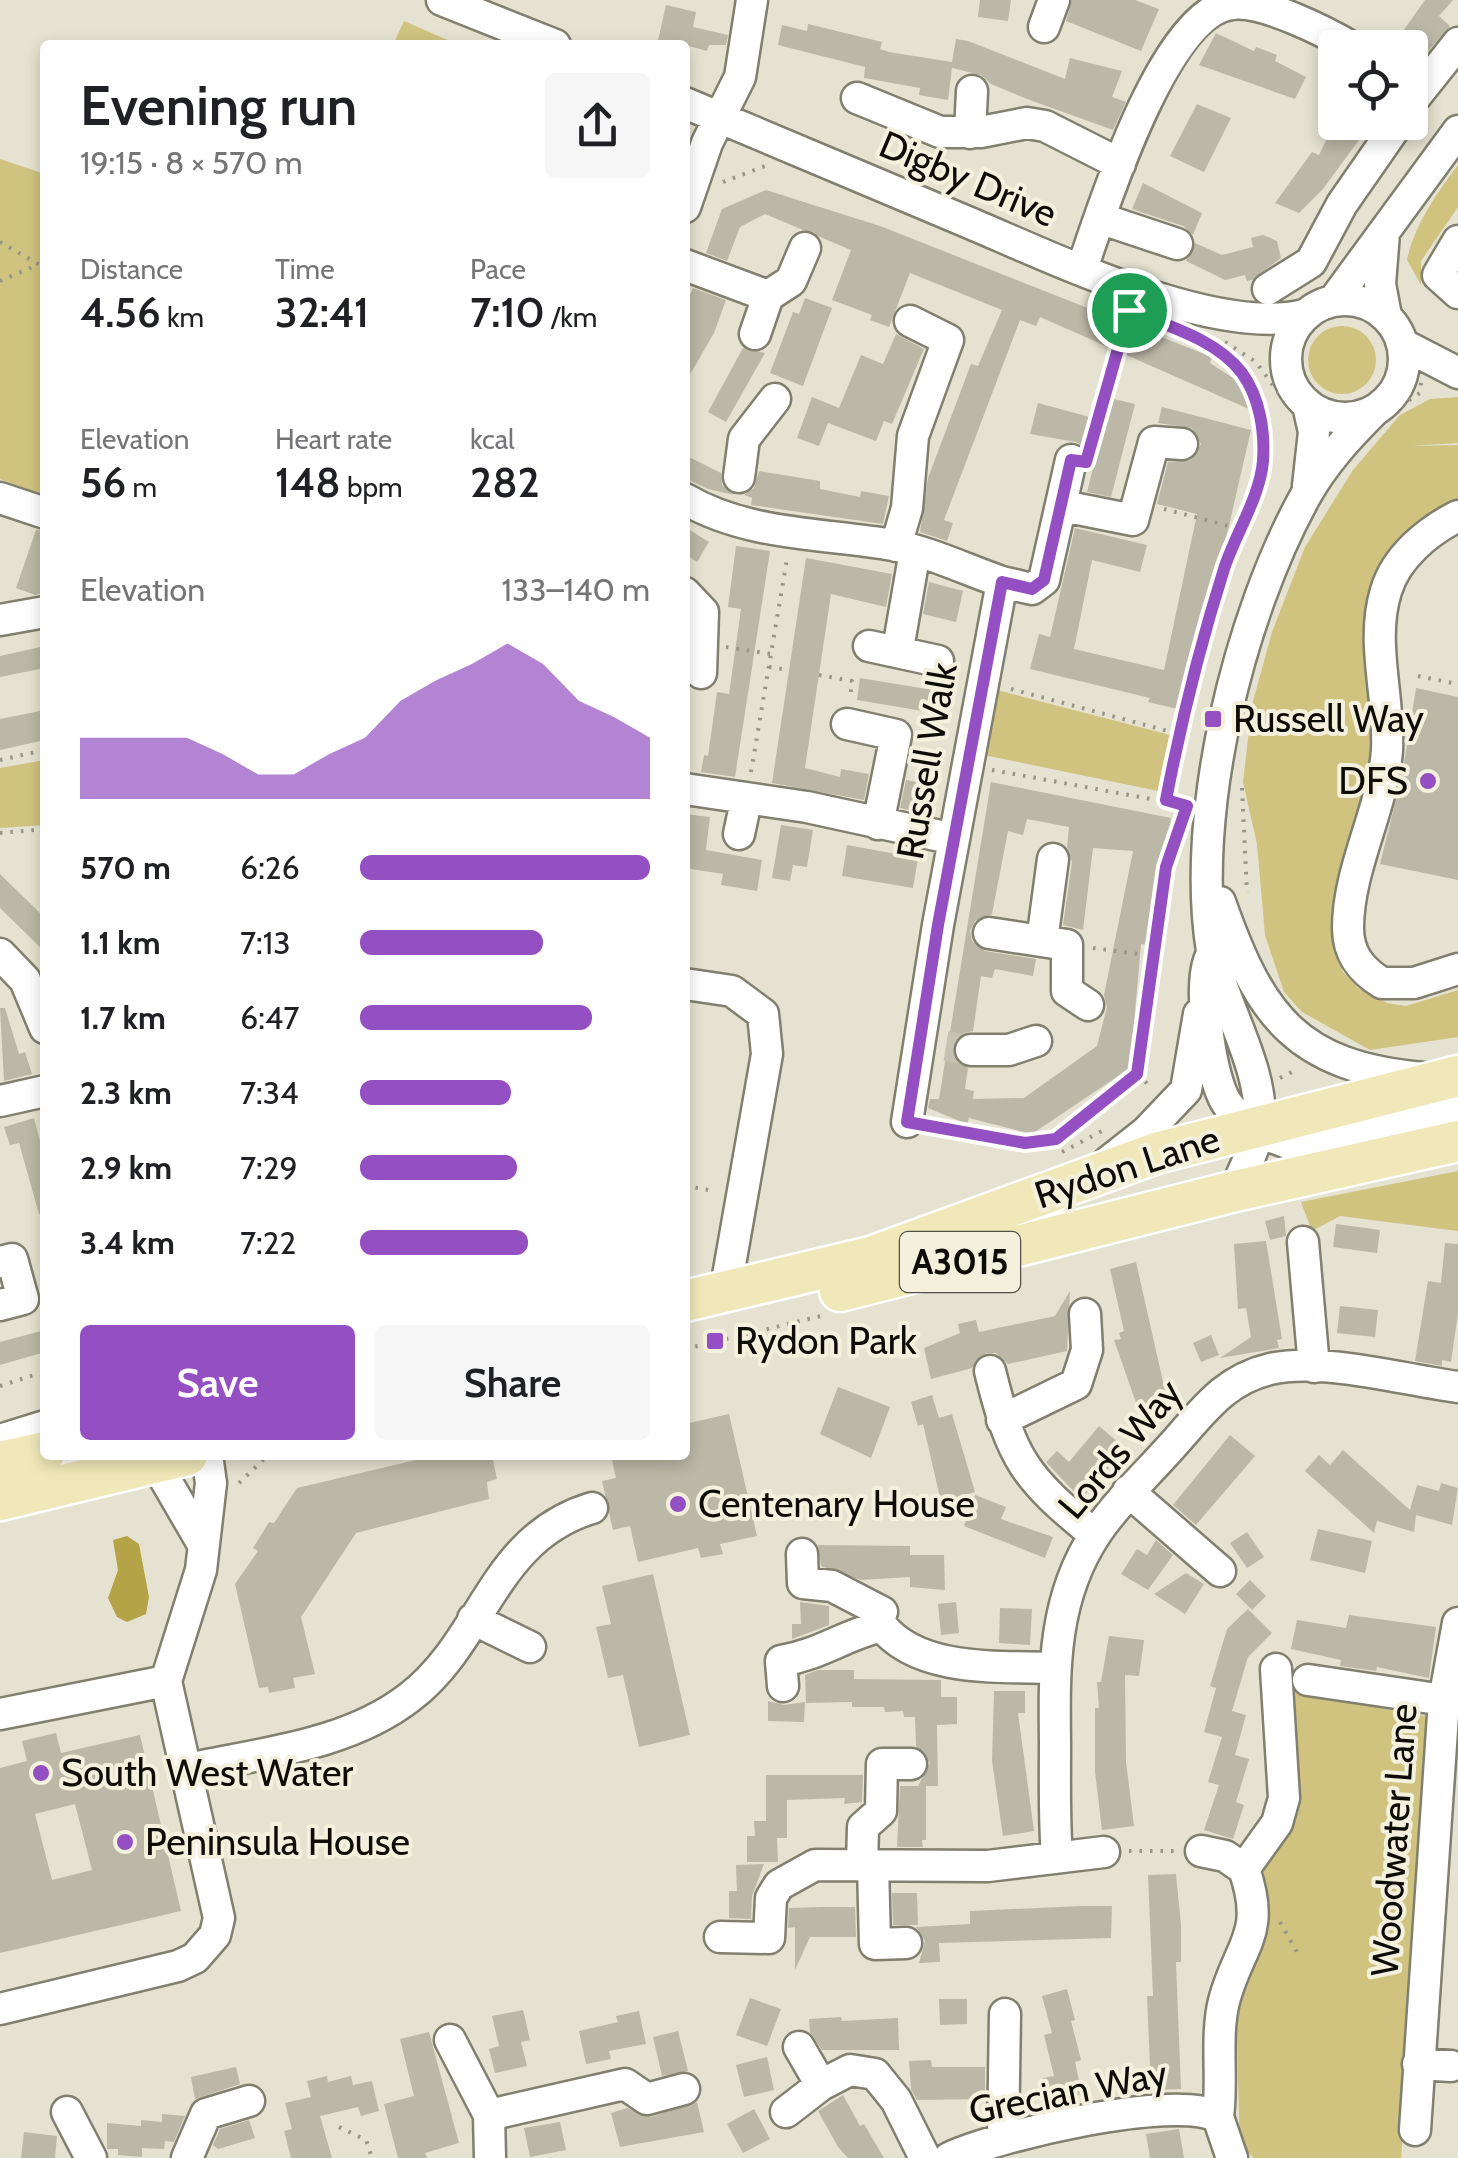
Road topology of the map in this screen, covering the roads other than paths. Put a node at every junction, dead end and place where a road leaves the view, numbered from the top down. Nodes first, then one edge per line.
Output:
1 (442, 0) edge
2 (752, 0) edge
3 (1270, 6) edge
4 (1323, 30) edge
5 (542, 40) edge
6 (1458, 43) edge
7 (1428, 78) edge
8 (972, 91) dead end
9 (857, 98) dead end
10 (690, 104) edge
11 (721, 118) junction
12 (970, 132) junction
13 (1458, 132) edge
14 (1388, 140) edge
15 (1120, 164) junction
16 (690, 193) edge
17 (1102, 218) junction
18 (1384, 233) junction
19 (1458, 241) edge
20 (1176, 244) dead end
21 (805, 248) dead end
22 (690, 267) edge
23 (1082, 270) junction
24 (1268, 290) dead end
25 (1458, 293) edge
26 (768, 296) junction
27 (1334, 300) junction
28 (1304, 315) junction
29 (1225, 316) junction
30 (1386, 316) junction
31 (910, 321) dead end
32 (755, 334) dead end
33 (1286, 365) junction
34 (1458, 376) edge
35 (1402, 383) junction
36 (775, 400) dead end
37 (1308, 405) junction
38 (1182, 444) dead end
39 (1071, 460) road end
40 (1306, 494) junction
41 (737, 497) junction
42 (0, 498) edge
43 (690, 502) edge
44 (1064, 506) junction
45 (40, 511) edge
46 (1458, 516) edge
47 (905, 548) junction
48 (1002, 582) junction
49 (690, 598) edge
50 (40, 613) edge
51 (0, 620) edge
52 (701, 658) road end
53 (938, 661) dead end
54 (847, 724) road end
55 (690, 790) edge
56 (746, 801) junction
57 (878, 824) junction
58 (739, 834) dead end
59 (954, 838) junction
60 (1053, 859) dead end
61 (1206, 861) junction
62 (964, 929) junction
63 (1052, 943) junction
64 (0, 954) edge
65 (1212, 954) junction
66 (1458, 969) edge
67 (690, 989) edge
68 (1204, 1001) junction
69 (1088, 1005) dead end
70 (40, 1014) edge
71 (1036, 1040) dead end
72 (946, 1046) junction
73 (1453, 1089) edge
74 (40, 1092) edge
75 (0, 1101) edge
76 (907, 1122) road end
77 (1259, 1127) junction
78 (1458, 1141) edge
79 (1094, 1173) junction
80 (1235, 1191) junction
81 (1303, 1242) dead end
82 (0, 1262) edge
83 (725, 1293) junction
84 (690, 1300) edge
85 (0, 1305) edge
86 (1085, 1314) dead end
87 (690, 1326) edge
88 (1314, 1367) junction
89 (990, 1371) dead end
90 (1458, 1387) edge
91 (1002, 1420) junction
92 (40, 1428) edge
93 (0, 1440) edge
94 (40, 1453) edge
95 (156, 1460) edge
96 (165, 1460) edge
97 (209, 1460) edge
98 (0, 1462) edge
99 (1128, 1491) junction
100 (0, 1500) edge
101 (592, 1508) dead end
102 (1095, 1535) junction
103 (201, 1541) junction
104 (802, 1554) dead end
105 (1220, 1571) dead end
106 (884, 1608) junction
107 (473, 1619) junction
108 (1458, 1622) edge
109 (530, 1647) dead end
110 (1054, 1668) junction
111 (1276, 1668) dead end
112 (1308, 1680) dead end
113 (166, 1681) junction
114 (782, 1686) dead end
115 (1444, 1700) junction
116 (0, 1714) edge
117 (912, 1764) dead end
118 (184, 1770) junction
119 (1201, 1850) road end
120 (1104, 1852) road end
121 (1058, 1857) junction
122 (867, 1865) junction
123 (1244, 1869) junction
124 (1444, 1874) edge
125 (720, 1937) dead end
126 (906, 1943) dead end
127 (0, 2010) edge
128 (1005, 2014) dead end
129 (450, 2040) dead end
130 (799, 2047) dead end
131 (1418, 2064) junction
132 (1450, 2066) dead end
133 (821, 2086) junction
134 (684, 2089) dead end
135 (249, 2101) dead end
136 (67, 2112) dead end
137 (786, 2112) dead end
138 (489, 2115) junction
139 (1218, 2117) junction
140 (1415, 2130) dead end
141 (990, 2146) edge
142 (91, 2158) edge
143 (187, 2158) edge
144 (490, 2158) edge
145 (925, 2158) edge
146 (949, 2158) edge
147 (1232, 2158) edge

1 - 5 street
2 - 11 street
3 - 4 street
3 - 15 street
6 - 7 street
8 - 12 street
9 - 12 street
10 - 11 street, Digby Drive
11 - 16 street
11 - 23 street, Digby Drive
12 - 15 street
13 - 18 street
14 - 24 street
15 - 17 street
17 - 20 street
17 - 23 street
18 - 27 street
18 - 30 street
19 - 25 street
21 - 26 street
22 - 26 street
23 - 29 street, Digby Drive
26 - 32 street
27 - 28 street
27 - 30 street
28 - 29 street, Digby Drive
28 - 33 street
29 - 33 street, Digby Drive
30 - 35 street
31 - 47 street
33 - 37 street
34 - 35 street
35 - 37 street
35 - 40 street
36 - 41 street
37 - 40 street
38 - 44 street
39 - 44 street
40 - 61 street
41 - 43 street
41 - 47 street
42 - 45 street
44 - 48 street
46 - 66 street
47 - 48 street
47 - 53 street
48 - 59 street, Russell Walk
49 - 52 street
50 - 51 street
54 - 57 street
55 - 56 street
56 - 57 street
56 - 58 street
57 - 59 street
59 - 62 street, Russell Walk
60 - 63 street
61 - 65 street
61 - 73 street
62 - 63 street
62 - 72 street, Russell Walk
63 - 69 street
64 - 70 street
65 - 68 street
65 - 77 street
67 - 83 street
68 - 77 street
68 - 79 street
71 - 72 street
72 - 76 street, Russell Walk
73 - 77 main road, Rydon Lane / A3015
74 - 75 street
77 - 79 main road, Rydon Lane / A3015
77 - 80 street
78 - 80 main road, Rydon Lane / A3015
79 - 83 main road, Rydon Lane / A3015
80 - 87 main road, Rydon Lane / A3015
81 - 88 street
82 - 85 street
83 - 84 main road, Rydon Lane / A3015
86 - 91 street
88 - 90 street, Lords Way
88 - 99 street, Lords Way
89 - 91 street
91 - 102 street
92 - 93 street
94 - 98 main road
95 - 100 main road
96 - 103 street
97 - 103 street
99 - 102 street, Lords Way
99 - 105 street
101 - 107 street
102 - 110 street, Lords Way
103 - 113 street
104 - 106 street
106 - 110 street
106 - 114 street
107 - 109 street
107 - 118 street
108 - 115 street, Woodwater Lane
110 - 121 street, Lords Way
111 - 123 street
112 - 115 street
113 - 116 street
113 - 118 street
115 - 124 street, Woodwater Lane
117 - 122 street
118 - 127 street
119 - 123 street
120 - 121 street
121 - 122 street
122 - 125 street
122 - 126 street
123 - 139 street
124 - 131 street, Woodwater Lane
128 - 141 street
129 - 138 street
130 - 133 street
131 - 132 street
131 - 140 street, Woodwater Lane
133 - 137 street
133 - 145 street
134 - 138 street
135 - 143 street
136 - 142 street
138 - 144 street
139 - 141 street, Grecian Way
139 - 147 street, Grecian Way
141 - 146 street, Grecian Way

